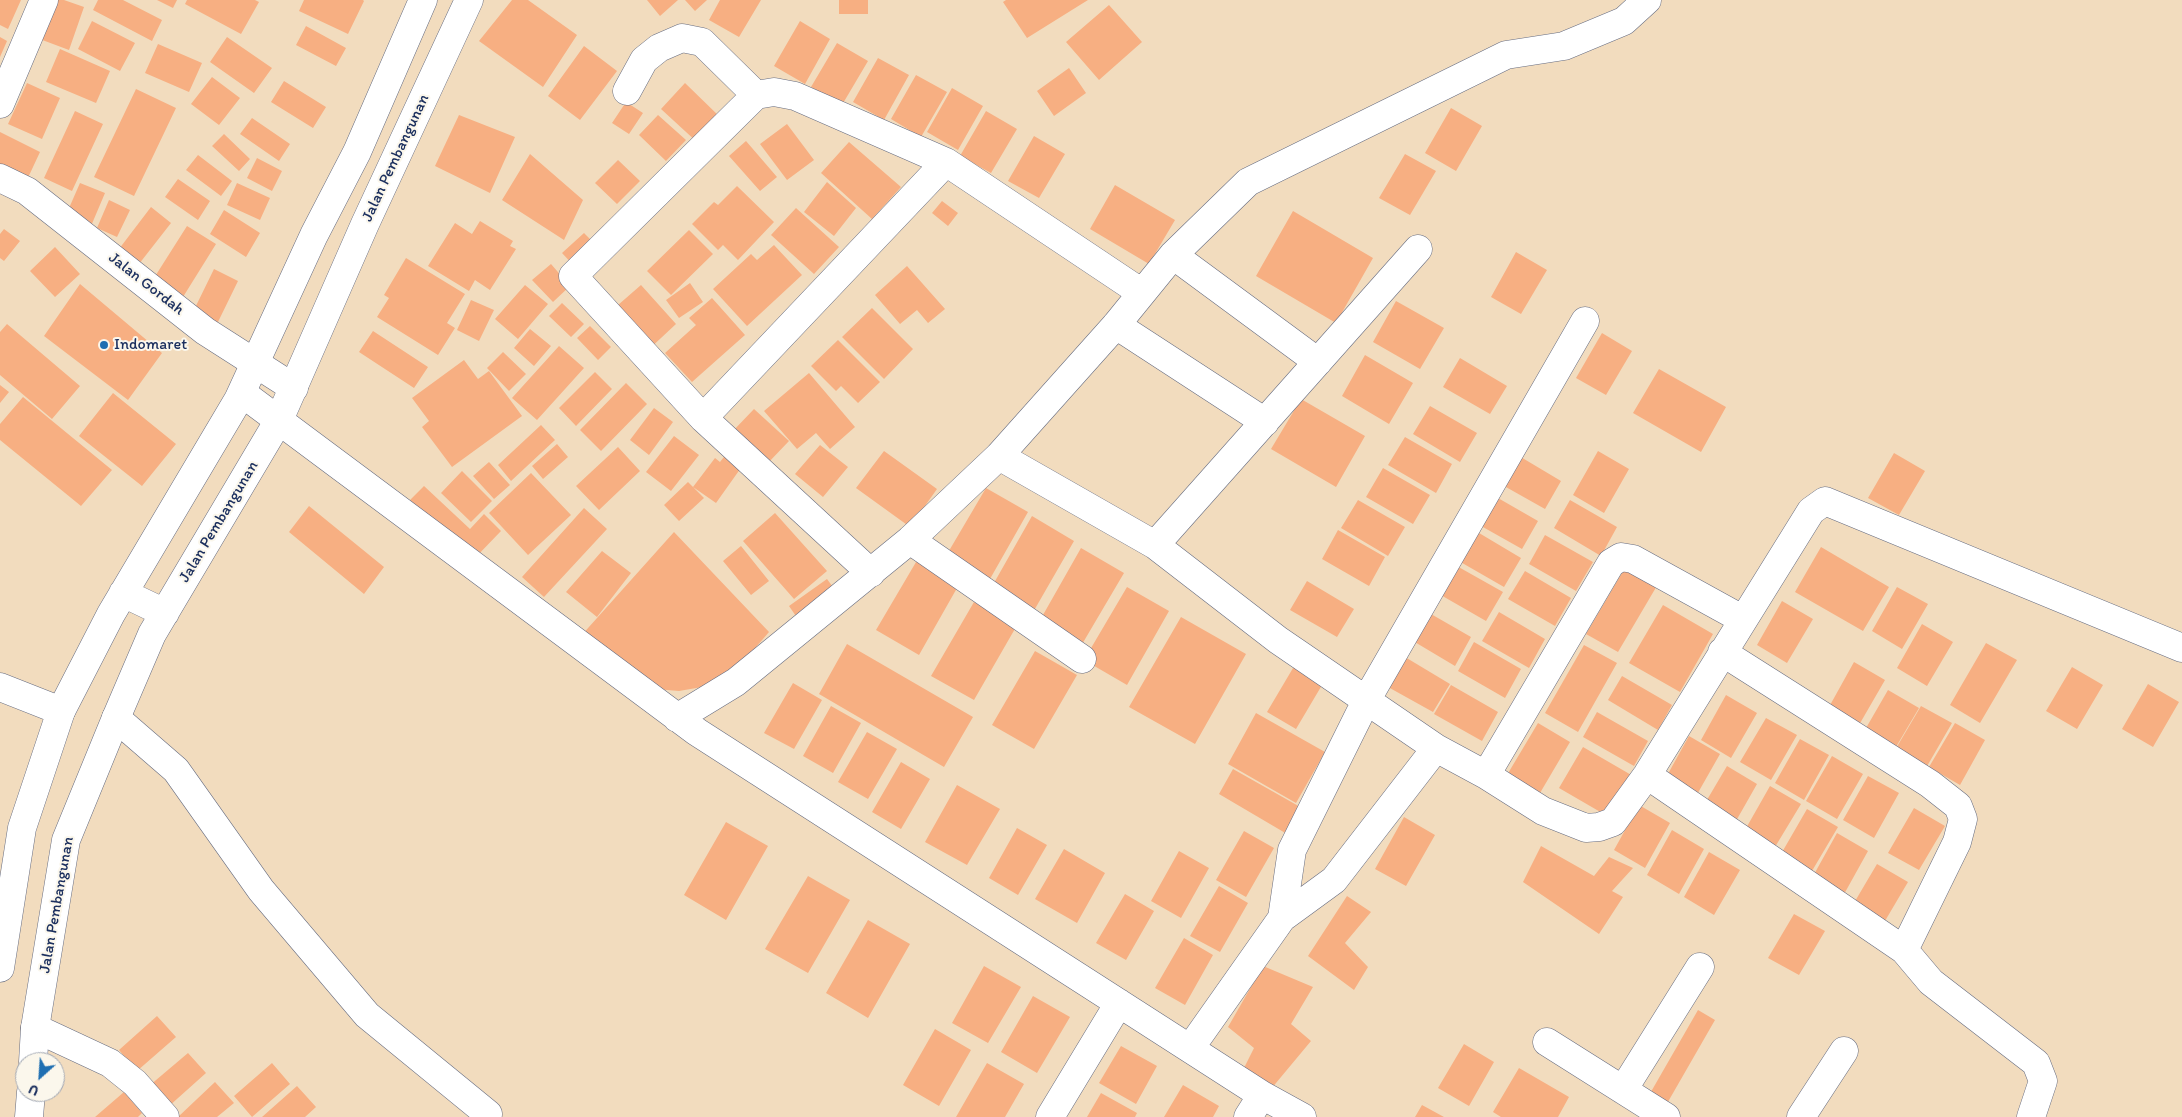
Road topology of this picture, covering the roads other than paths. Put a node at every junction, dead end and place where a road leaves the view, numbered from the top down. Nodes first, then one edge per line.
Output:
1 (44, 0) edge
2 (423, 0) edge
3 (469, 0) edge
4 (1647, 0) edge
5 (628, 91) dead end
6 (756, 95) junction
7 (0, 104) edge
8 (946, 162) junction
9 (0, 178) edge
10 (1418, 249) dead end
11 (1173, 255) junction
12 (1142, 293) junction
13 (1585, 321) dead end
14 (1116, 325) junction
15 (1318, 362) junction
16 (256, 363) junction
17 (294, 388) junction
18 (242, 393) junction
19 (703, 418) junction
20 (279, 420) junction
21 (1265, 422) junction
22 (999, 456) junction
23 (910, 540) junction
24 (1155, 545) junction
25 (871, 574) junction
26 (123, 593) junction
27 (165, 613) junction
28 (1742, 619) junction
29 (2182, 648) edge
30 (1722, 652) junction
31 (1082, 659) dead end
32 (0, 686) edge
33 (1367, 699) junction
34 (61, 711) junction
35 (116, 718) junction
36 (677, 718) junction
37 (1436, 748) junction
38 (1486, 775) junction
39 (1647, 775) junction
40 (1282, 918) junction
41 (1904, 950) junction
42 (1700, 967) dead end
43 (0, 968) edge
44 (1119, 1003) junction
45 (35, 1028) junction
46 (1547, 1042) dead end
47 (1191, 1047) junction
48 (1844, 1051) dead end
49 (34, 1052) edge
50 (1623, 1090) junction
51 (30, 1102) edge
52 (1255, 1106) edge
53 (488, 1114) dead end
54 (29, 1117) edge
55 (165, 1117) edge
56 (1050, 1117) edge
57 (1302, 1117) edge
58 (1666, 1117) edge
59 (1801, 1117) edge
60 (2030, 1117) edge

1 - 7 street
2 - 16 street
3 - 17 street, Jalan Pembangunan
4 - 11 street
5 - 6 street
6 - 8 street
6 - 19 street
8 - 12 street
8 - 19 street
9 - 16 street, Jalan Gordah
10 - 15 street
11 - 12 street
11 - 15 street
12 - 14 street
13 - 33 street
14 - 21 street
14 - 22 street
15 - 21 street
16 - 17 street, Jalan Gordah
16 - 18 street
17 - 20 street, Jalan Pembangunan
18 - 20 street
18 - 26 street
19 - 25 street
20 - 27 street, Jalan Pembangunan
20 - 36 street
21 - 24 street
22 - 23 street
22 - 24 street
23 - 25 street
23 - 31 street
24 - 33 street
25 - 36 street
26 - 27 street
26 - 34 street
27 - 35 street, Jalan Pembangunan
28 - 29 street
28 - 30 street
28 - 38 street
30 - 39 street
30 - 41 street
32 - 34 street
33 - 37 street
33 - 40 street
34 - 43 street
35 - 45 street, Jalan Pembangunan
35 - 53 street
36 - 44 street
37 - 38 street
37 - 40 street
38 - 39 street
39 - 41 street
40 - 47 street
41 - 60 street
42 - 50 street
44 - 47 street
44 - 56 street
45 - 49 street, Jalan Pembangunan
45 - 55 street
46 - 50 street
47 - 52 street
48 - 59 street
50 - 58 street
51 - 54 street
52 - 57 street

